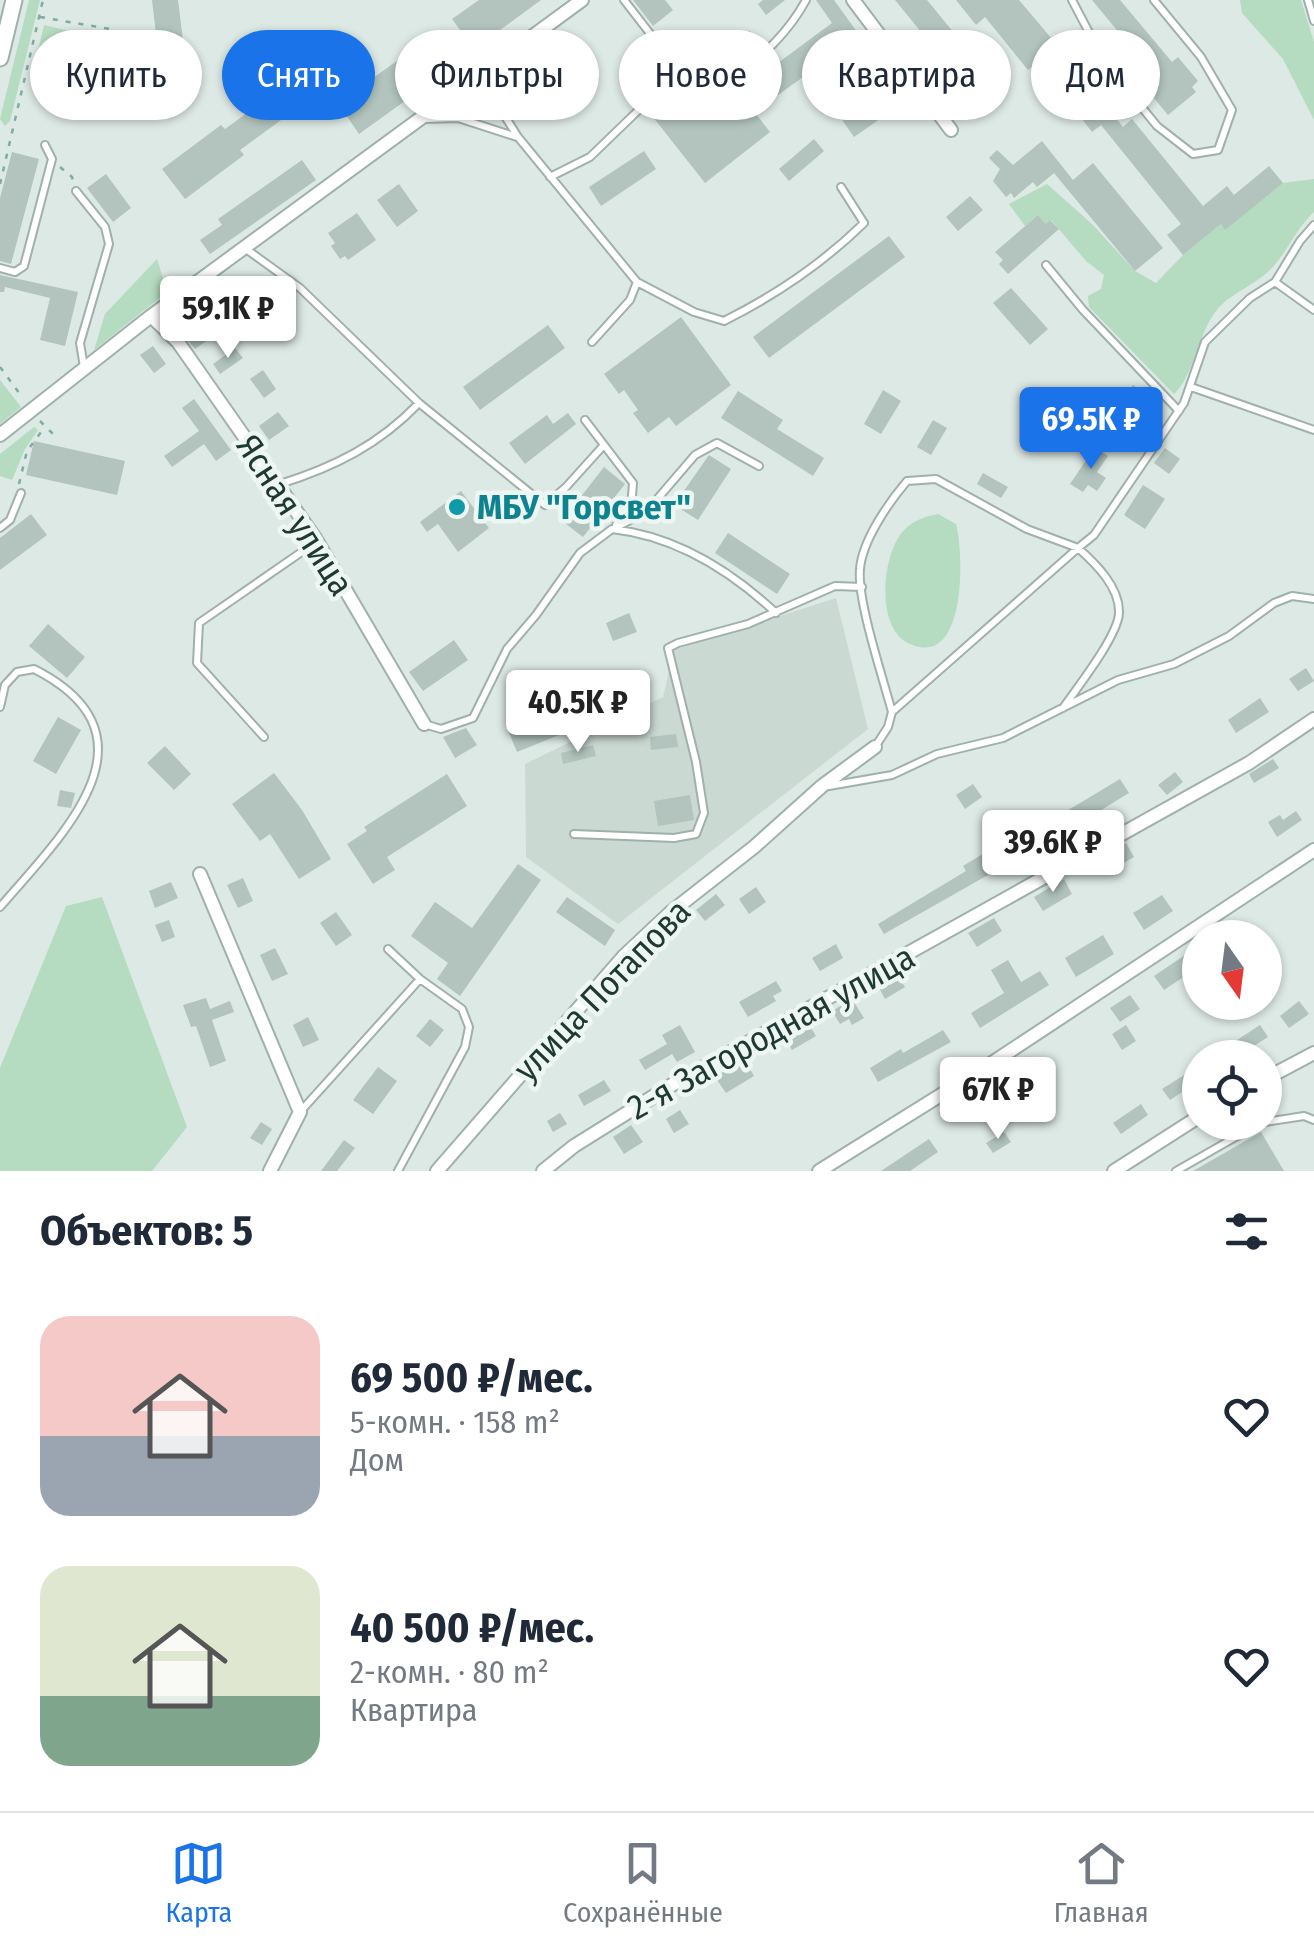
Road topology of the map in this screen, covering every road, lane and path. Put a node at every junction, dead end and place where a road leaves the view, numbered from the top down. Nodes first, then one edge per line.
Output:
1 (14, 0) edge
2 (43, 0) edge
3 (582, 0) edge
4 (624, 0) edge
5 (806, 0) edge
6 (853, 0) edge
7 (1072, 0) edge
8 (1154, 0) edge
9 (1308, 0) edge
10 (38, 16) junction
11 (1314, 21) edge
12 (110, 30) dead end
13 (542, 30) edge
14 (647, 30) edge
15 (782, 32) edge
16 (0, 58) edge
17 (421, 120) edge
18 (464, 120) edge
19 (507, 120) edge
20 (628, 120) edge
21 (951, 130) dead end
22 (518, 137) junction
23 (45, 145) dead end
24 (51, 160) junction
25 (2, 168) edge
26 (550, 177) junction
27 (0, 184) edge
28 (841, 187) dead end
29 (76, 190) joint
30 (1314, 225) edge
31 (244, 248) junction
32 (1046, 265) dead end
33 (0, 268) edge
34 (637, 282) junction
35 (1275, 282) junction
36 (1314, 310) edge
37 (151, 316) junction
38 (592, 342) dead end
39 (0, 368) edge
40 (85, 368) junction
41 (1191, 387) junction
42 (420, 403) junction
43 (32, 410) junction
44 (1179, 410) junction
45 (585, 420) dead end
46 (45, 427) junction
47 (1314, 430) edge
48 (0, 435) edge
49 (56, 436) dead end
50 (603, 446) junction
51 (759, 466) dead end
52 (278, 485) junction
53 (19, 492) joint
54 (0, 528) edge
55 (612, 530) junction
56 (317, 542) junction
57 (1078, 548) junction
58 (862, 587) junction
59 (1314, 599) edge
60 (776, 613) junction
61 (0, 707) edge
62 (1062, 710) junction
63 (892, 712) junction
64 (1314, 719) edge
65 (424, 724) joint
66 (264, 737) dead end
67 (875, 747) joint
68 (822, 786) junction
69 (574, 834) dead end
70 (1314, 850) edge
71 (200, 874) dead end
72 (0, 907) edge
73 (388, 949) dead end
74 (420, 979) junction
75 (1314, 1054) edge
76 (1282, 1070) edge
77 (300, 1112) junction
78 (1282, 1119) edge
79 (1314, 1120) edge
80 (1182, 1128) edge
81 (1231, 1140) edge
82 (270, 1171) edge
83 (398, 1171) edge
84 (437, 1171) edge
85 (543, 1171) edge
86 (819, 1171) edge
87 (1114, 1171) edge
88 (1176, 1171) edge

1 - 16 street
2 - 10 path
3 - 13 street
4 - 14 lane
5 - 15 lane
6 - 21 street
7 - 8 lane
9 - 11 lane
10 - 12 path
10 - 25 path
17 - 31 street
18 - 22 lane
19 - 22 lane
20 - 26 lane
22 - 26 lane
23 - 24 lane
24 - 29 path
24 - 33 lane
25 - 27 path
26 - 34 lane
28 - 34 lane
29 - 40 lane
30 - 35 lane
31 - 37 street
31 - 42 lane
32 - 44 lane
34 - 38 lane
35 - 36 lane
35 - 41 lane
37 - 40 street
37 - 52 street, Ясная улица
39 - 43 path
40 - 43 street
41 - 44 lane
41 - 47 lane
42 - 50 lane
42 - 52 lane
43 - 46 path
43 - 48 street
44 - 57 lane
45 - 50 lane
46 - 49 path
46 - 53 path
50 - 55 lane
51 - 55 lane
52 - 56 street, Ясная улица
53 - 54 lane
55 - 60 lane
55 - 65 lane
56 - 65 street, Ясная улица
56 - 66 lane
57 - 58 lane
57 - 62 lane
57 - 63 lane
58 - 60 lane
58 - 63 lane
59 - 62 lane
60 - 69 lane
61 - 72 lane
62 - 68 lane
63 - 67 lane
64 - 85 street, 2-я Загородная улица
67 - 68 street, улица Потапова
68 - 84 street, улица Потапова
70 - 86 street
71 - 77 street
73 - 74 lane
74 - 77 lane
74 - 83 lane
75 - 76 street
77 - 82 street
78 - 79 lane
80 - 87 street
81 - 88 lane

